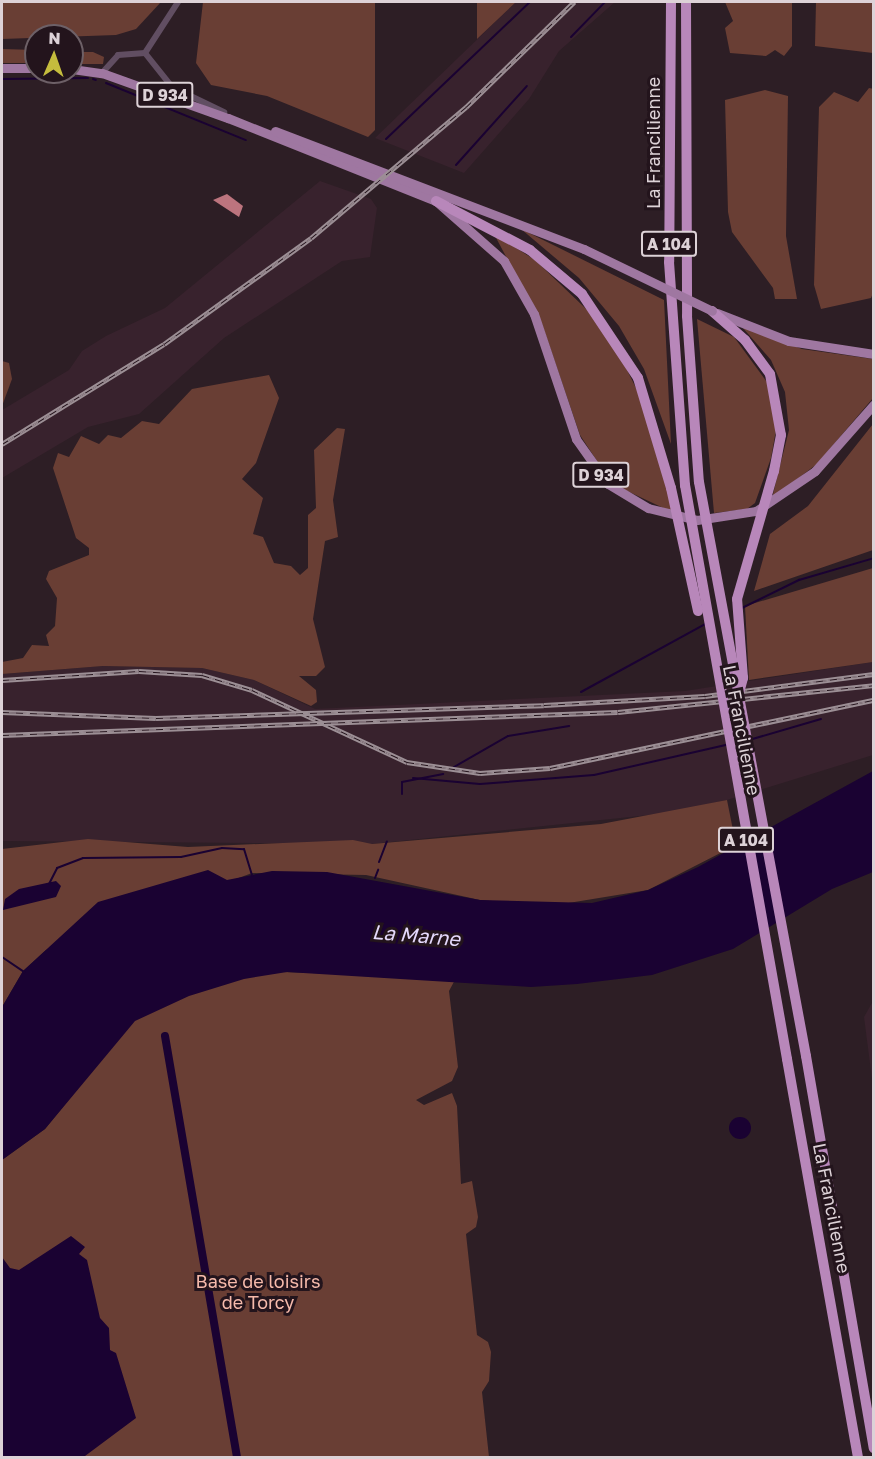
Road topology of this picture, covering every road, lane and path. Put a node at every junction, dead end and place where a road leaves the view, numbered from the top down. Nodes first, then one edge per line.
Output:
1 (178, 2) edge
2 (671, 2) edge
3 (686, 2) edge
4 (145, 53) junction
5 (2, 68) edge
6 (24, 68) edge
7 (84, 71) edge
8 (102, 73) junction
9 (224, 112) junction
10 (435, 201) junction
11 (712, 311) junction
12 (873, 354) edge
13 (873, 404) edge
14 (705, 621) junction
15 (739, 696) junction
16 (873, 1448) edge
17 (858, 1458) edge

1 - 4 street
2 - 14 highway, La Francilienne / A 104, bridge
3 - 15 highway, La Francilienne / A 104, bridge
4 - 8 street
4 - 9 street
5 - 6 main road
7 - 8 main road, D 934
8 - 9 main road, D 934
8 - 10 main road, D 934
9 - 11 main road, D 934, bridge
10 - 13 main road, D 934
10 - 14 highway, bridge
11 - 12 main road, D 934
11 - 15 highway, bridge
14 - 17 highway, La Francilienne / A 104, bridge
15 - 16 highway, La Francilienne / A 104, bridge

